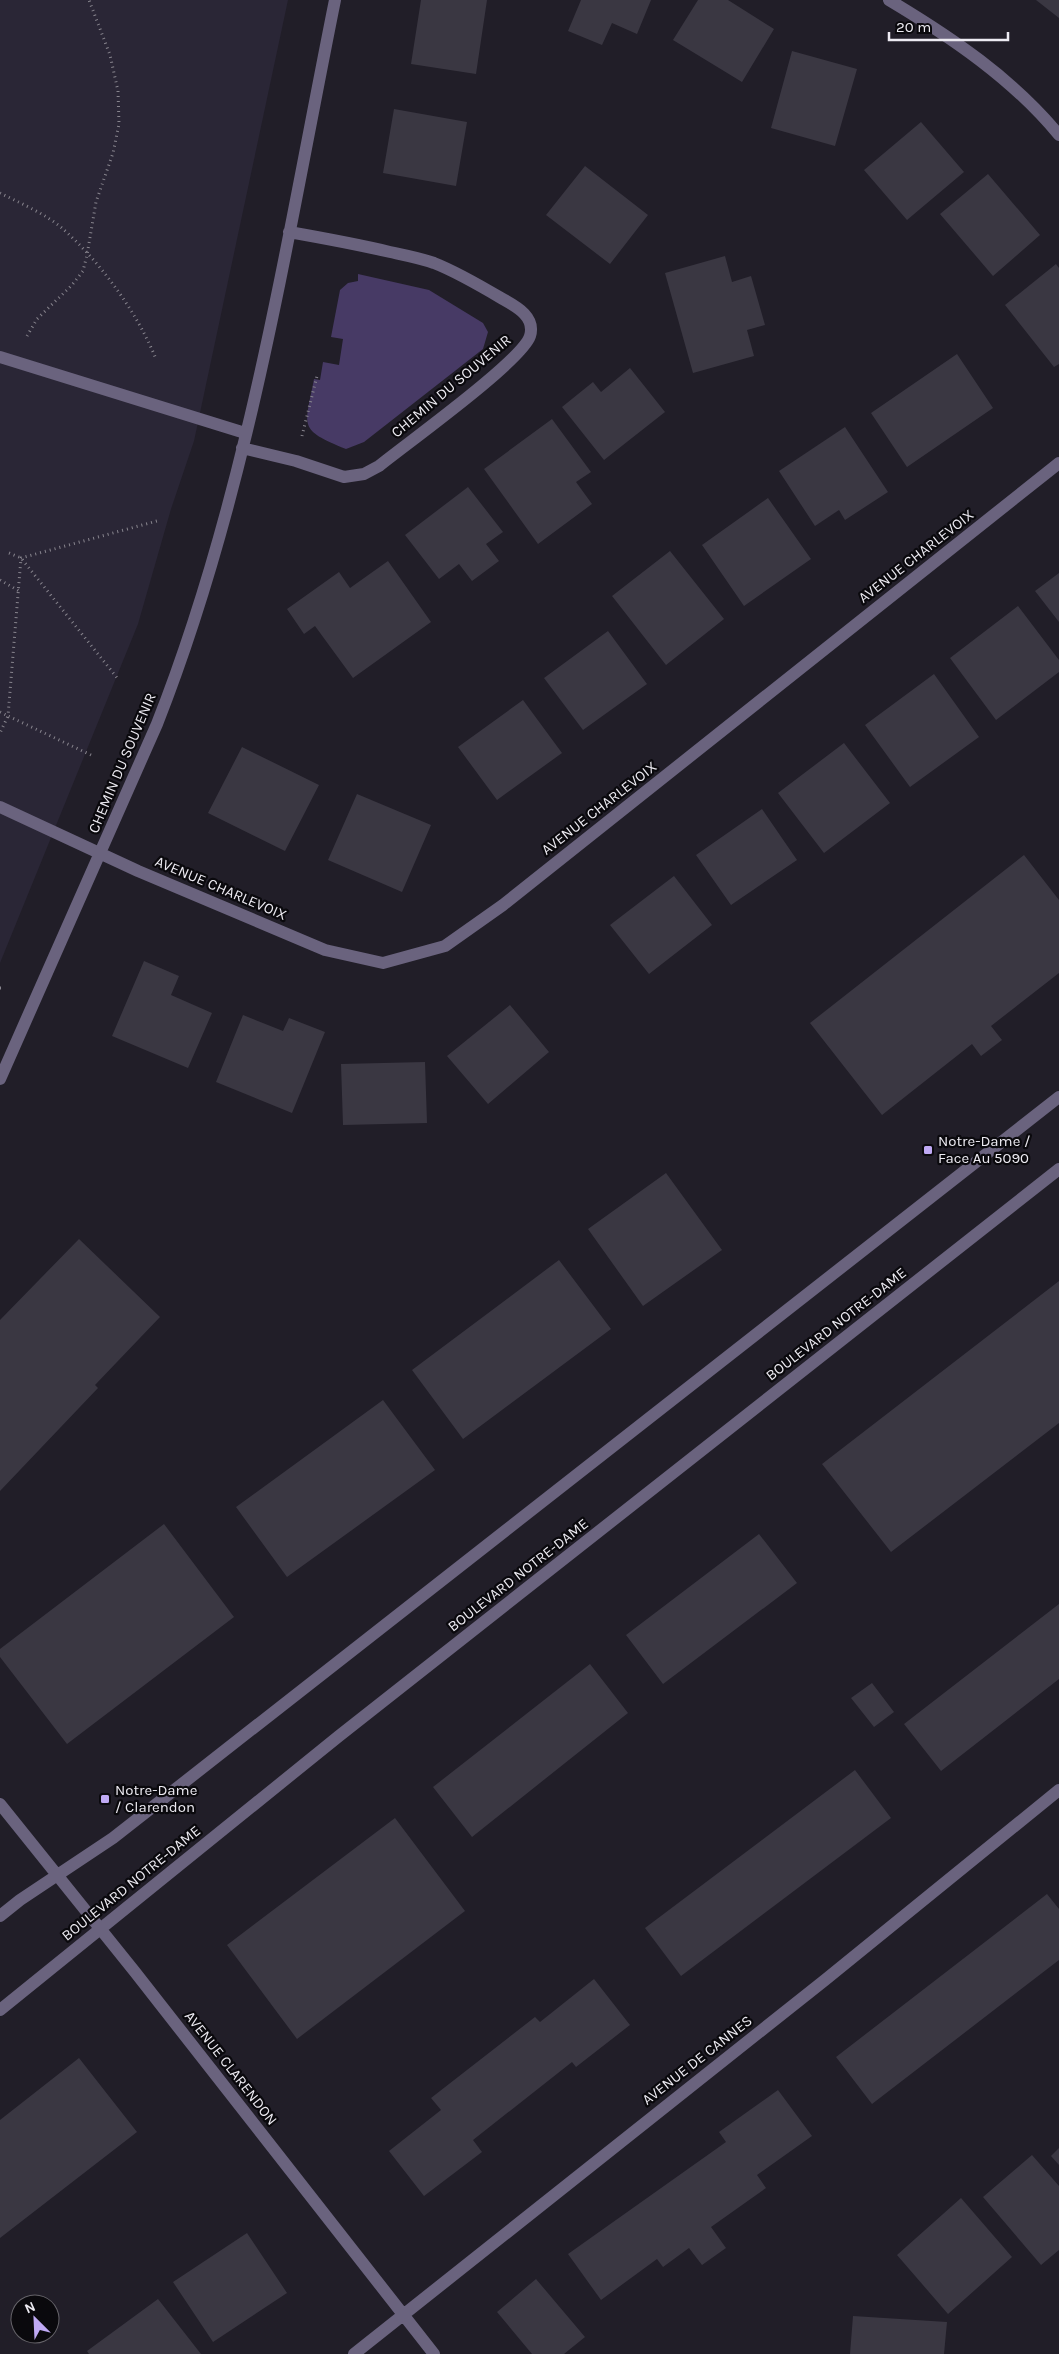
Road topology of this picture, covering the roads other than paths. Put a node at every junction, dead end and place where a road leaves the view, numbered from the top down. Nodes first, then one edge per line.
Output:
1 (335, 0) edge
2 (889, 0) edge
3 (1059, 135) edge
4 (289, 232) junction
5 (0, 357) edge
6 (245, 432) junction
7 (242, 448) junction
8 (1059, 463) edge
9 (0, 807) edge
10 (100, 853) junction
11 (0, 1079) edge
12 (1059, 1097) edge
13 (1059, 1169) edge
14 (1059, 1790) edge
15 (0, 1804) edge
16 (56, 1876) junction
17 (0, 1916) edge
18 (99, 1929) junction
19 (0, 2010) edge
20 (403, 2316) junction
21 (354, 2354) edge
22 (434, 2354) edge

1 - 4 street, CHEMIN DU SOUVENIR
2 - 3 street
4 - 6 street, CHEMIN DU SOUVENIR
4 - 7 street, CHEMIN DU SOUVENIR
5 - 6 street
6 - 7 street, CHEMIN DU SOUVENIR
7 - 10 street, CHEMIN DU SOUVENIR
8 - 10 street, AVENUE CHARLEVOIX
9 - 10 street, AVENUE CHARLEVOIX
10 - 11 street, CHEMIN DU SOUVENIR
12 - 16 street
13 - 18 street, BOULEVARD NOTRE-DAME
14 - 20 street, AVENUE DE CANNES
15 - 16 street, AVENUE CLARENDON
16 - 17 street
16 - 18 street, AVENUE CLARENDON
18 - 19 street, BOULEVARD NOTRE-DAME
18 - 20 street, AVENUE CLARENDON
20 - 21 street, AVENUE DE CANNES
20 - 22 street, AVENUE CLARENDON

